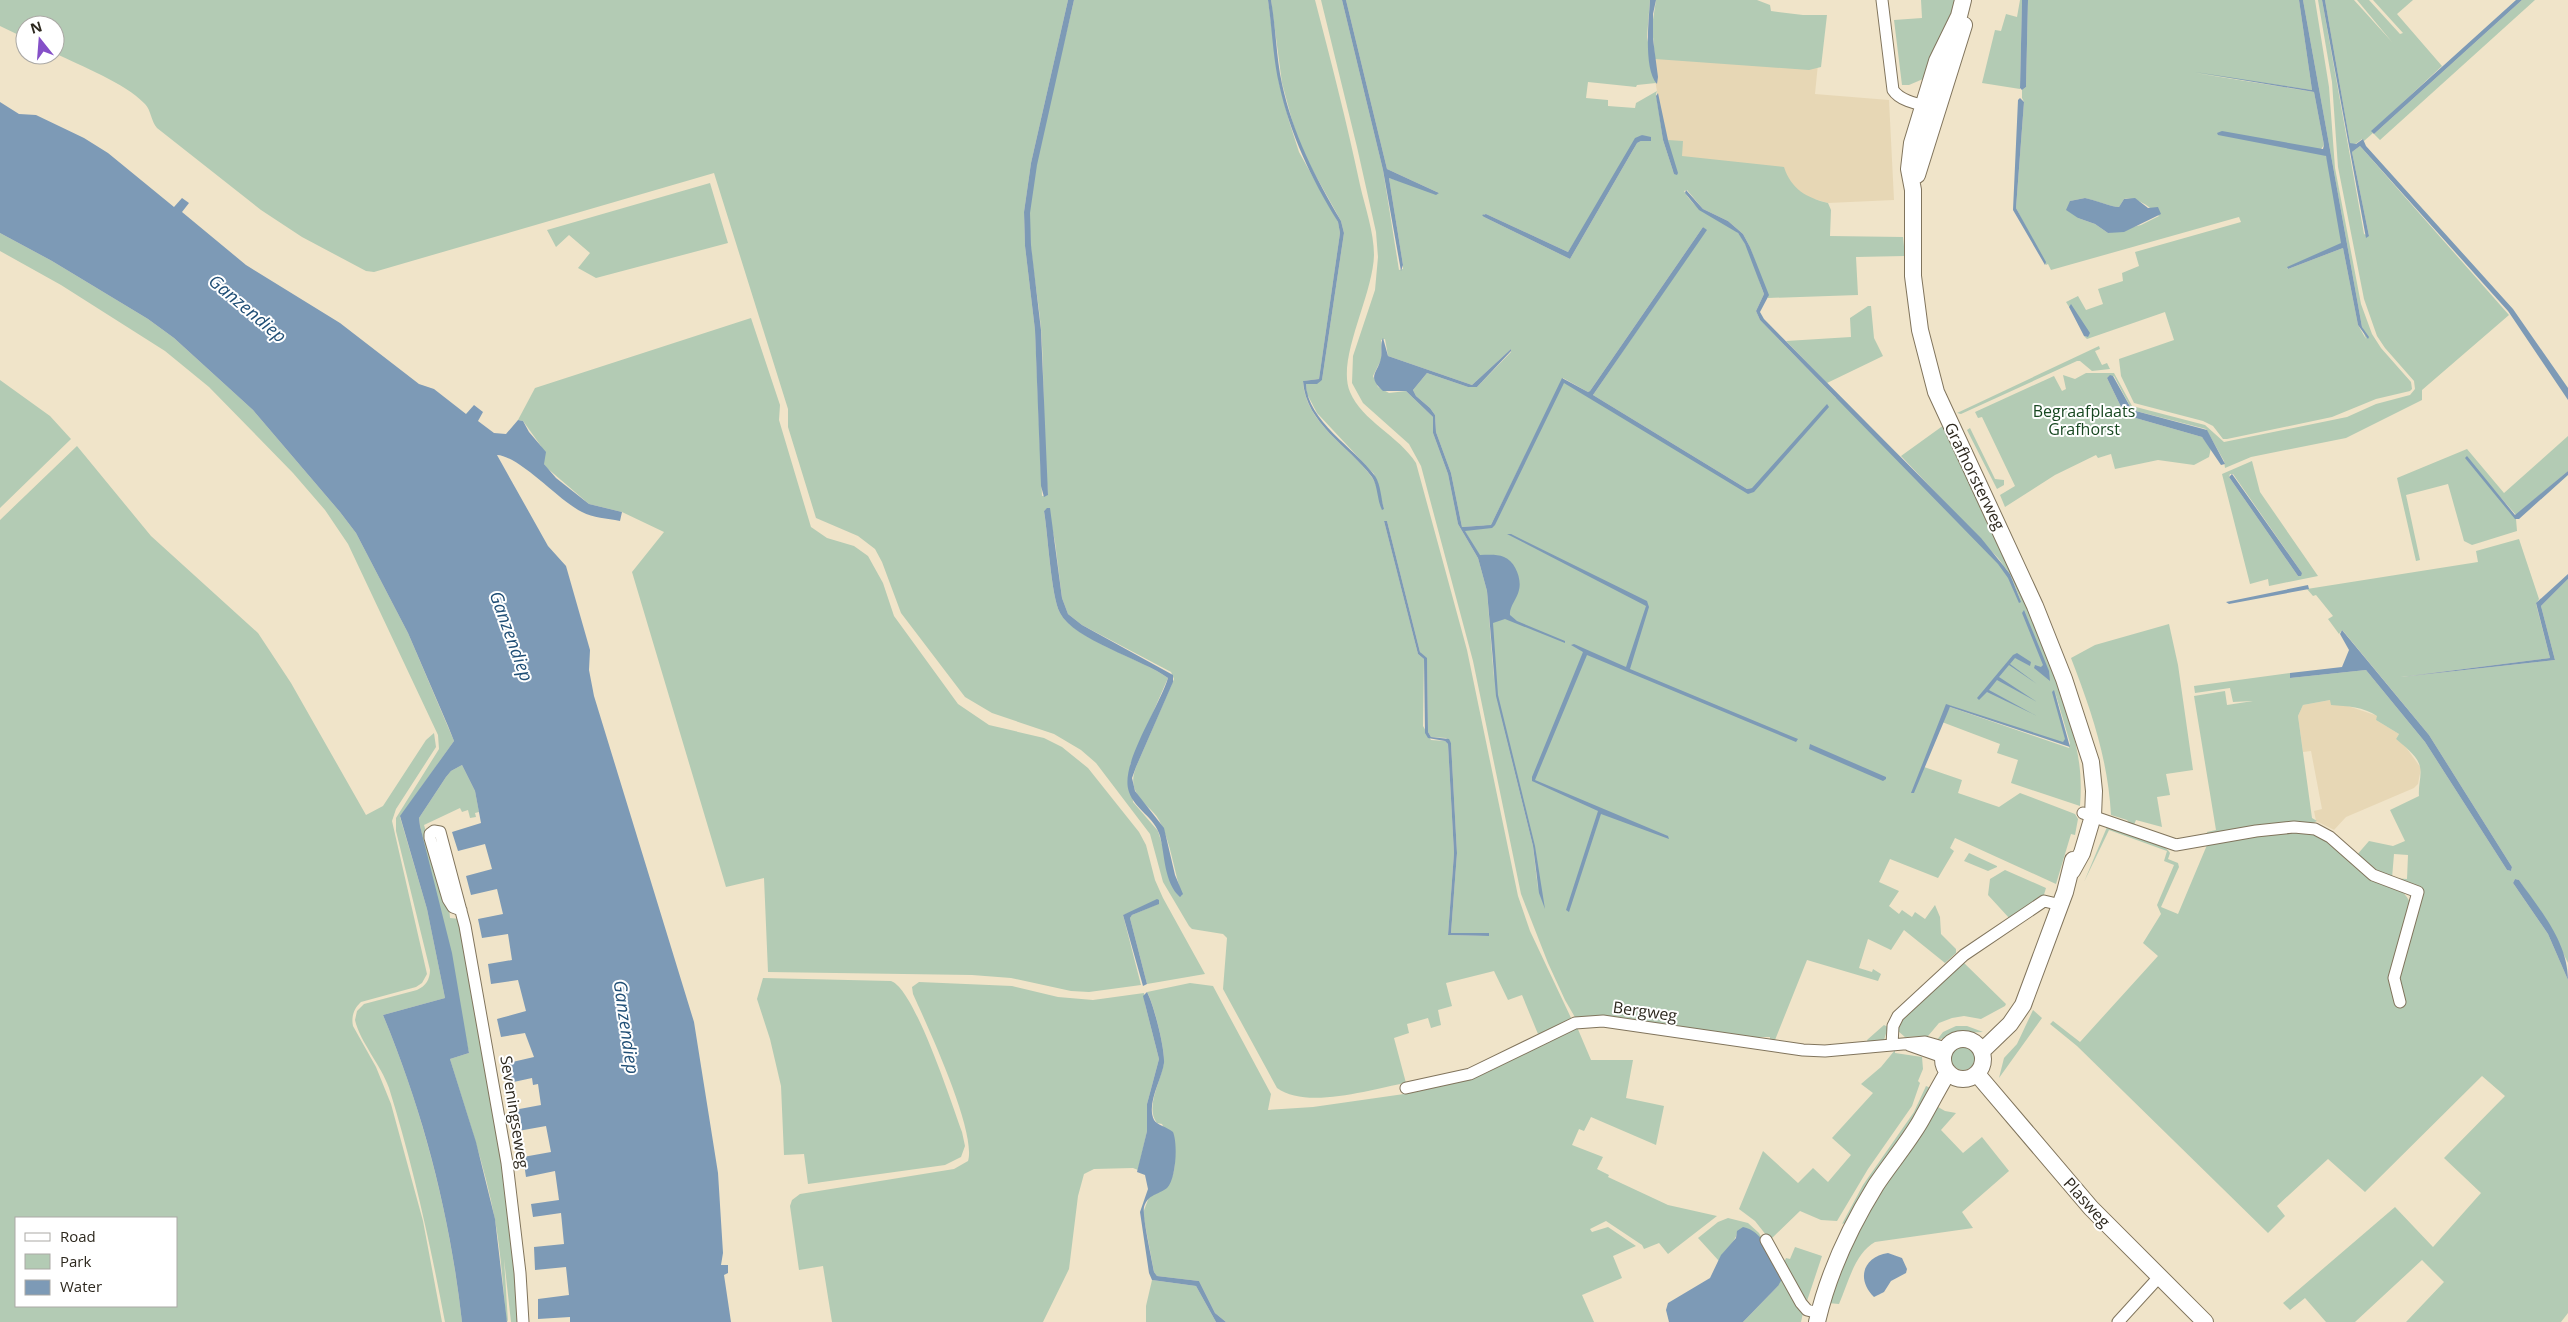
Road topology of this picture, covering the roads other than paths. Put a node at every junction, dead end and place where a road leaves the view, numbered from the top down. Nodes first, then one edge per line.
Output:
1 (1882, 0) edge
2 (1963, 0) edge
3 (1971, 0) edge
4 (1930, 107) junction
5 (2088, 814) junction
6 (2060, 905) junction
7 (462, 910) junction
8 (2400, 1002) dead end
9 (1892, 1046) junction
10 (1978, 1046) junction
11 (1944, 1052) junction
12 (1977, 1074) junction
13 (1952, 1075) junction
14 (1406, 1088) dead end
15 (1766, 1240) dead end
16 (2159, 1277) junction
17 (1818, 1318) edge
18 (523, 1322) edge
19 (2118, 1322) edge
20 (2205, 1322) edge

1 - 4 street
2 - 4 main road, Grafhorsterweg
3 - 4 main road, Grafhorsterweg
4 - 5 main road, Grafhorsterweg
5 - 6 main road, Grafhorsterweg
5 - 8 street
6 - 9 street
6 - 10 main road, Grafhorsterweg
7 - 7 street, Seveningseweg
7 - 18 street, Seveningseweg
9 - 11 street, Bergweg
9 - 14 street, Bergweg
10 - 11 main road
10 - 12 main road
11 - 13 main road
12 - 13 main road
12 - 16 main road, Plasweg
13 - 17 main road
15 - 17 street
16 - 19 street
16 - 20 main road, Plasweg

